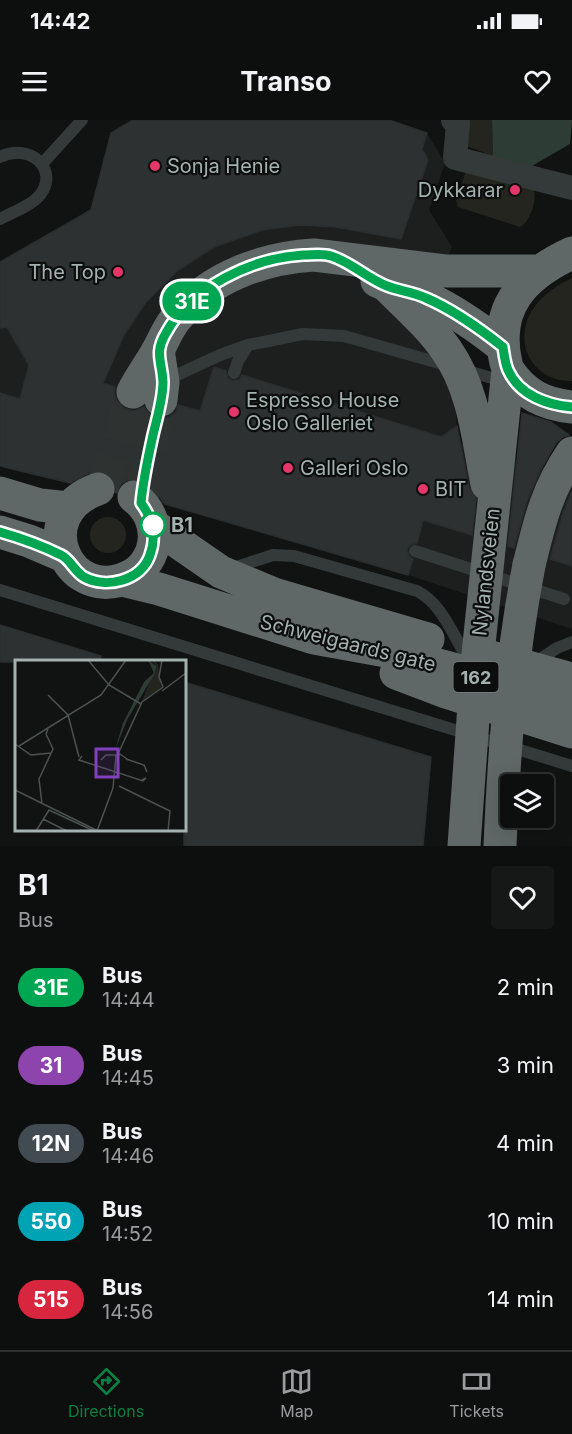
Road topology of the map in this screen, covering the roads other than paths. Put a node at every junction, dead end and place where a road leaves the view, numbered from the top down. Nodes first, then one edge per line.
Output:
1 (82, 120) edge
2 (453, 120) edge
3 (0, 157) edge
4 (42, 164) junction
5 (572, 188) edge
6 (0, 219) edge
7 (572, 253) edge
8 (331, 256) junction
9 (538, 271) junction
10 (387, 286) junction
11 (248, 345) junction
12 (505, 358) junction
13 (234, 373) dead end
14 (152, 392) joint
15 (572, 400) edge
16 (572, 407) edge
17 (572, 453) edge
18 (98, 489) tunnel mouth
19 (0, 493) edge
20 (69, 508) junction
21 (492, 508) junction
22 (0, 532) edge
23 (415, 551) dead end
24 (64, 556) junction
25 (221, 572) junction
26 (122, 580) junction
27 (0, 590) edge
28 (564, 598) dead end
29 (314, 638) junction
30 (571, 642) edge
31 (462, 649) junction
32 (528, 667) junction
33 (572, 679) edge
34 (572, 709) edge
35 (572, 732) edge
36 (572, 766) edge
37 (464, 846) edge
38 (500, 846) edge

1 - 4 lane
2 - 5 street
3 - 4 lane
4 - 6 lane
7 - 9 highway, Nylandsveien / 162
8 - 9 highway, 162
8 - 10 highway, 162
8 - 14 highway, 162
9 - 12 highway, Nylandsveien / 162
10 - 12 highway, 162
10 - 21 highway, 162, bridge
11 - 13 lane
11 - 14 lane
11 - 15 lane
12 - 16 highway, 162, bridge
12 - 21 highway, Nylandsveien / 162, bridge
17 - 38 highway, Nylandsveien / 162, bridge
18 - 20 highway
19 - 20 highway
20 - 24 highway
21 - 37 highway, Nylandsveien / 162, bridge
22 - 24 highway, Schweigaards gate / 162
23 - 28 lane
24 - 26 highway, Schweigaards gate / 162
25 - 26 highway, Schweigaards gate / 162
25 - 31 highway, Schweigaards gate / 162
25 - 31 lane
26 - 29 highway, Schweigaards gate / 162
27 - 36 lane
29 - 34 highway, Schweigaards gate / 162
29 - 35 highway, 162
30 - 32 lane
31 - 32 highway, Schweigaards gate / 162
32 - 33 highway, Schweigaards gate / 162

